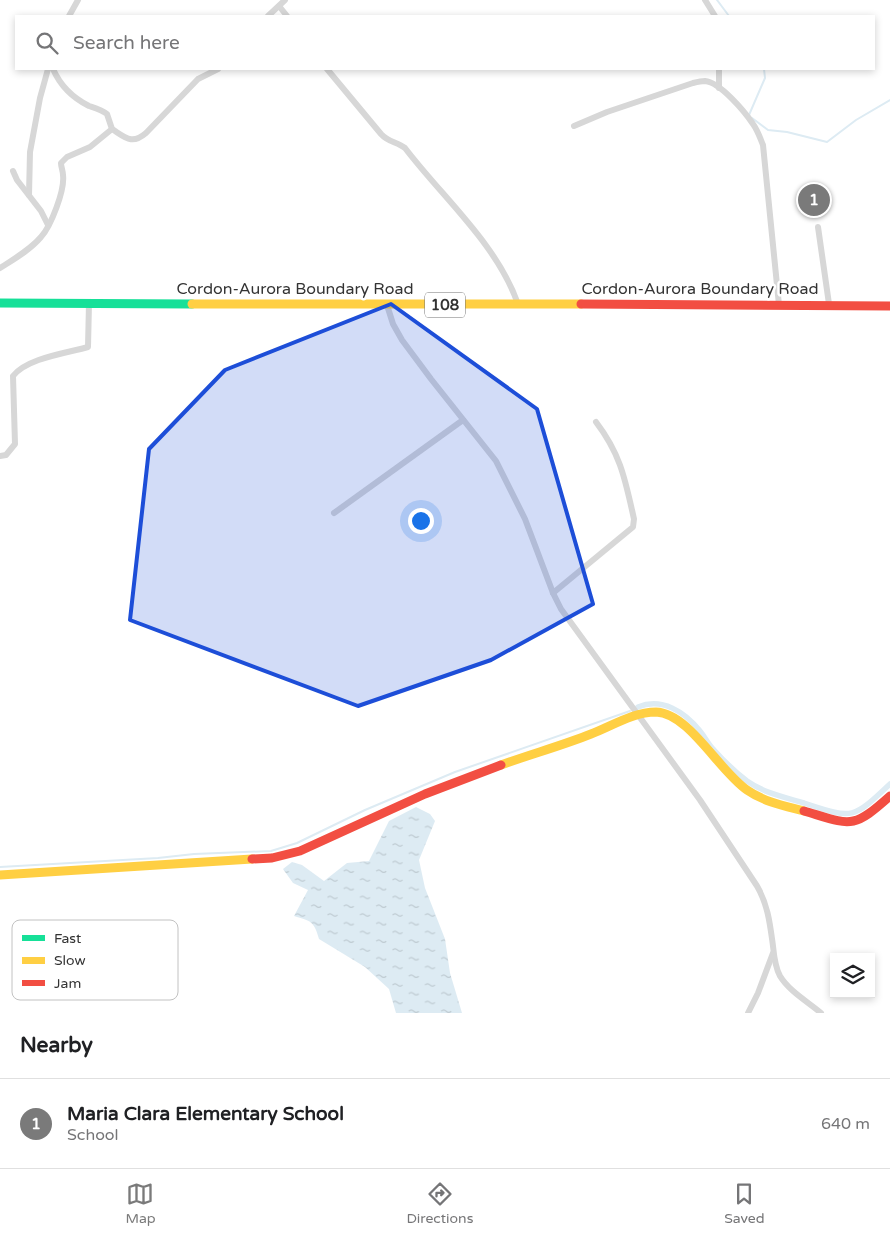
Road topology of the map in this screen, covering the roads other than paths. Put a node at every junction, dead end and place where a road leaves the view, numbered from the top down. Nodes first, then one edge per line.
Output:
1 (78, 0) edge
2 (285, 0) edge
3 (705, 0) edge
4 (279, 6) junction
5 (70, 15) edge
6 (269, 15) edge
7 (286, 15) edge
8 (714, 15) edge
9 (48, 70) edge
10 (54, 70) edge
11 (216, 70) edge
12 (328, 70) edge
13 (719, 70) edge
14 (719, 88) junction
15 (574, 126) dead end
16 (112, 129) junction
17 (13, 171) dead end
18 (29, 195) junction
19 (48, 226) junction
20 (818, 227) dead end
21 (0, 268) edge
22 (0, 303) edge
23 (89, 303) junction
24 (518, 304) junction
25 (829, 304) junction
26 (387, 305) junction
27 (779, 305) junction
28 (890, 306) edge
29 (463, 420) junction
30 (596, 422) dead end
31 (0, 456) edge
32 (334, 513) dead end
33 (553, 593) junction
34 (638, 715) junction
35 (890, 796) edge
36 (0, 876) edge
37 (774, 952) junction
38 (748, 1013) edge
39 (821, 1013) edge

1 - 5 street
2 - 4 street
3 - 8 street
4 - 6 street
4 - 7 street
9 - 18 street
10 - 16 street
11 - 16 street
12 - 24 street
13 - 14 street
14 - 15 street
14 - 27 street
16 - 19 street
17 - 18 street
18 - 19 street
19 - 21 street
20 - 25 street
22 - 23 street, Cordon-Aurora Boundary Road / 108
23 - 26 street, Cordon-Aurora Boundary Road / 108
23 - 31 street
24 - 26 street, Cordon-Aurora Boundary Road / 108
24 - 27 street, Cordon-Aurora Boundary Road / 108
25 - 27 street, Cordon-Aurora Boundary Road / 108
25 - 28 street, Cordon-Aurora Boundary Road / 108
26 - 29 street
29 - 32 street
29 - 33 street
30 - 33 street
33 - 34 street
34 - 35 street
34 - 36 street
34 - 37 street
37 - 38 street
37 - 39 street

